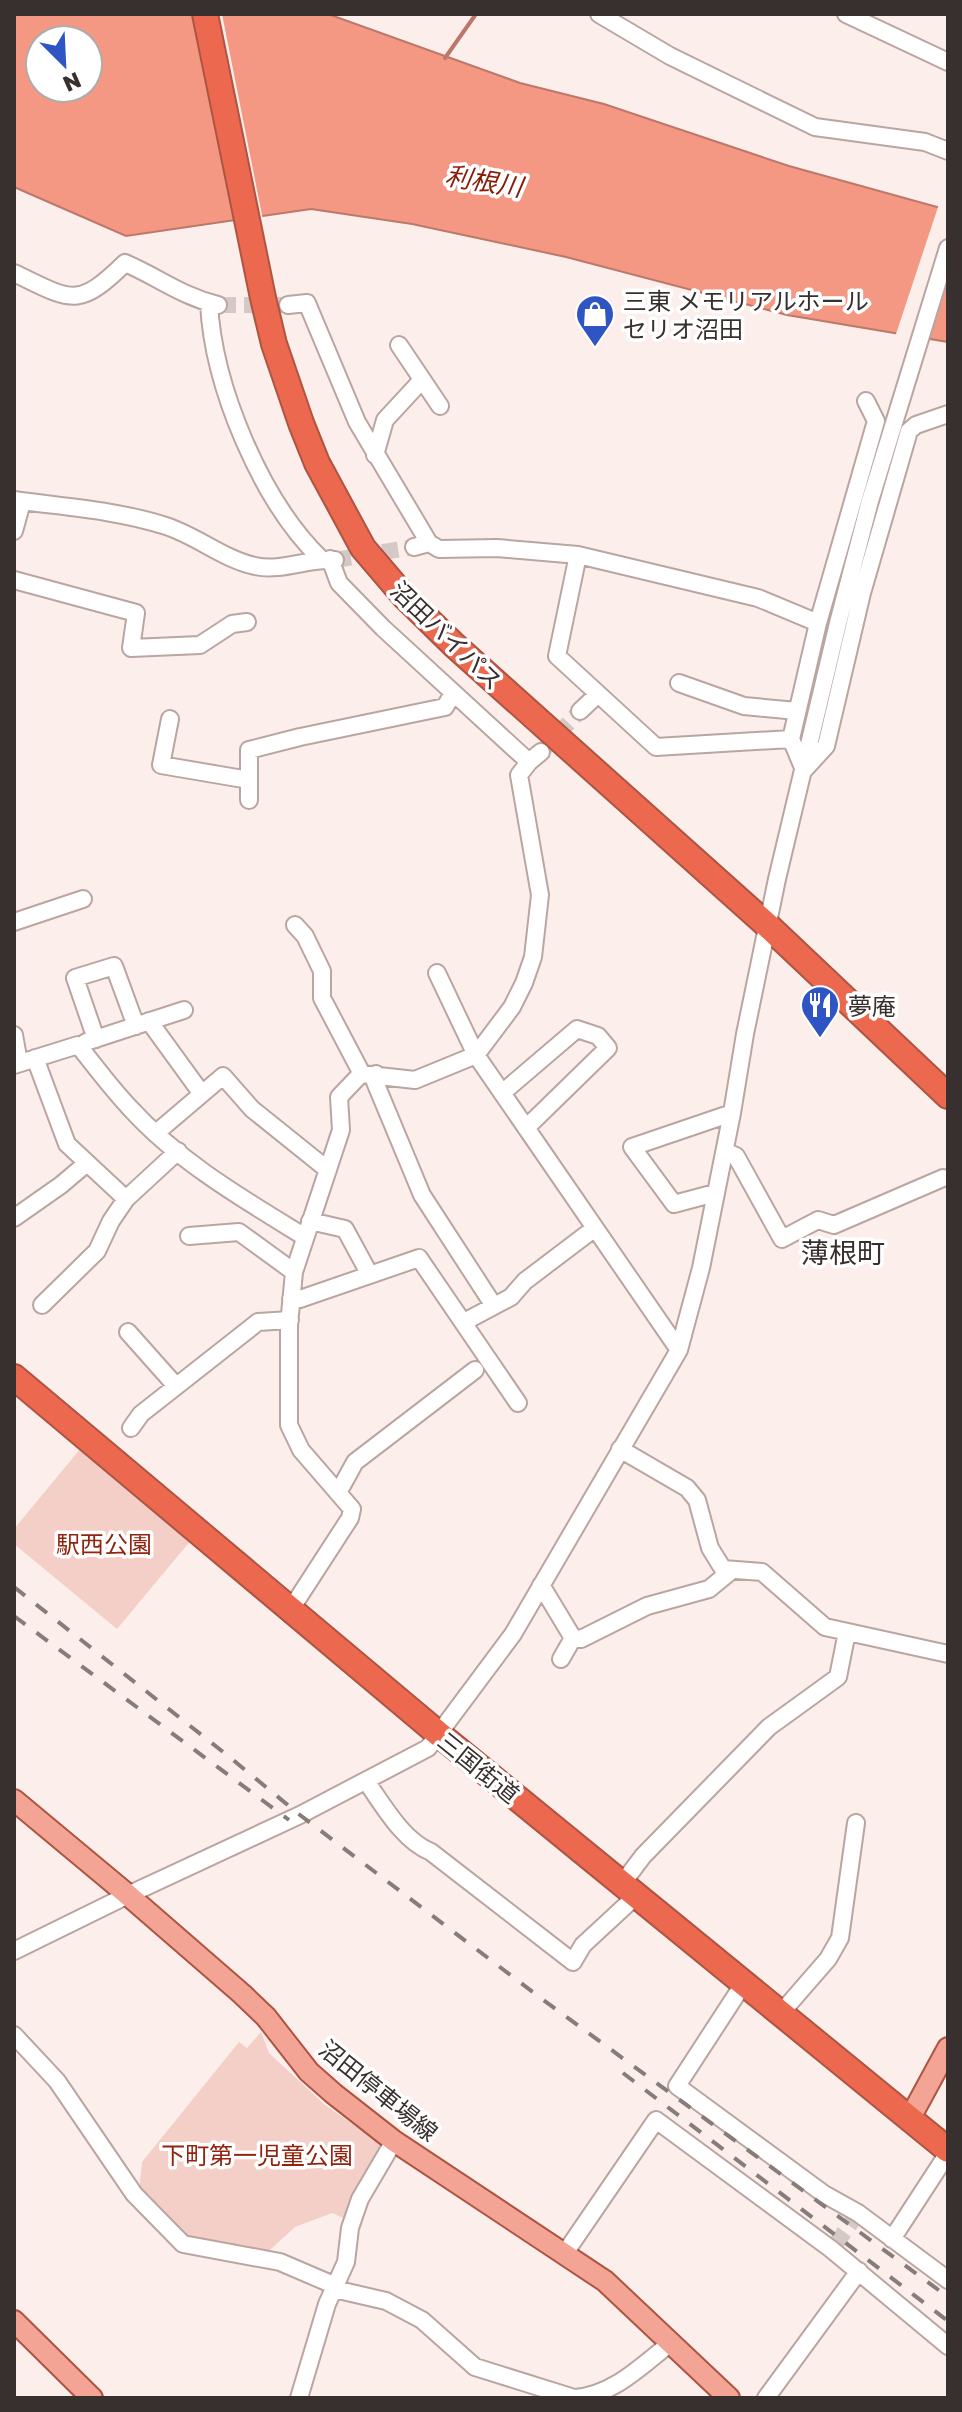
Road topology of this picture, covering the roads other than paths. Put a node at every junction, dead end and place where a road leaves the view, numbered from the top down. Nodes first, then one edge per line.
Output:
1 (205, 14) edge
2 (599, 14) edge
3 (846, 14) edge
4 (948, 62) edge
5 (948, 151) edge
6 (948, 248) edge
7 (14, 273) edge
8 (288, 305) tunnel mouth
9 (399, 345) dead end
10 (422, 380) junction
11 (866, 401) dead end
12 (440, 406) dead end
13 (948, 414) edge
14 (375, 455) junction
15 (18, 501) edge
16 (14, 531) edge
17 (578, 555) junction
18 (329, 559) junction
19 (14, 580) edge
20 (247, 622) dead end
21 (818, 623) junction
22 (679, 683) dead end
23 (453, 693) junction
24 (597, 695) junction
25 (580, 711) tunnel mouth
26 (797, 711) junction
27 (170, 719) dead end
28 (791, 739) junction
29 (804, 770) junction
30 (249, 780) junction
31 (249, 800) dead end
32 (83, 899) dead end
33 (14, 922) edge
34 (295, 925) dead end
35 (767, 925) junction
36 (437, 973) dead end
37 (184, 1010) dead end
38 (143, 1023) junction
39 (14, 1035) edge
40 (96, 1039) junction
41 (78, 1045) junction
42 (476, 1055) junction
43 (23, 1062) edge
44 (369, 1074) junction
45 (502, 1093) junction
46 (202, 1094) junction
47 (948, 1096) edge
48 (732, 1113) junction
49 (526, 1128) junction
50 (156, 1133) junction
51 (178, 1151) junction
52 (725, 1151) junction
53 (87, 1163) junction
54 (328, 1170) junction
55 (943, 1178) dead end
56 (715, 1193) junction
57 (126, 1199) junction
58 (14, 1218) edge
59 (595, 1228) junction
60 (308, 1229) junction
61 (189, 1236) dead end
62 (294, 1272) junction
63 (370, 1275) junction
64 (291, 1299) junction
65 (42, 1305) dead end
66 (494, 1306) junction
67 (290, 1320) junction
68 (464, 1322) junction
69 (128, 1332) dead end
70 (679, 1350) junction
71 (475, 1370) dead end
72 (14, 1377) edge
73 (176, 1386) junction
74 (518, 1403) dead end
75 (131, 1428) dead end
76 (620, 1449) junction
77 (338, 1493) junction
78 (731, 1571) junction
79 (541, 1585) junction
80 (291, 1609) junction
81 (847, 1632) junction
82 (573, 1638) junction
83 (948, 1654) edge
84 (561, 1659) dead end
85 (440, 1735) junction
86 (366, 1781) junction
87 (14, 1800) edge
88 (856, 1823) dead end
89 (629, 1890) junction
90 (128, 1895) junction
91 (14, 1951) edge
92 (744, 1983) junction
93 (781, 2013) junction
94 (14, 2035) edge
95 (948, 2048) edge
96 (910, 2118) junction
97 (394, 2141) junction
98 (948, 2151) edge
99 (892, 2239) junction
100 (565, 2253) junction
101 (859, 2271) junction
102 (948, 2280) edge
103 (334, 2289) junction
104 (14, 2321) edge
105 (672, 2342) junction
106 (948, 2346) edge
107 (92, 2398) edge
108 (299, 2398) edge
109 (575, 2398) edge
110 (729, 2398) edge
111 (766, 2398) edge

1 - 35 highway, 沼田バイパス
2 - 5 street
3 - 4 street
6 - 29 street
7 - 18 street
8 - 14 street
9 - 10 street
10 - 12 street
10 - 14 street
11 - 21 street
13 - 29 street
14 - 17 street
15 - 16 street
15 - 18 street
17 - 21 street
17 - 24 street
18 - 23 street
19 - 20 street
21 - 26 street
22 - 26 street
23 - 30 street
23 - 42 street
24 - 25 street
24 - 28 street
26 - 28 street
27 - 30 street
28 - 29 street
29 - 35 street
30 - 31 street
32 - 33 street
34 - 44 street
35 - 47 highway, 沼田バイパス
35 - 48 street
36 - 42 street
37 - 38 street
38 - 40 street
38 - 40 street
38 - 46 street
39 - 43 street
40 - 41 street
41 - 43 street
41 - 50 street
42 - 44 street
42 - 45 street
43 - 53 street
44 - 54 street
44 - 66 street
45 - 49 street
45 - 49 street
46 - 50 street
46 - 54 street
48 - 52 street
48 - 56 street
49 - 59 street
50 - 51 street
51 - 57 street
51 - 60 street
52 - 55 street
52 - 56 street
53 - 57 street
53 - 58 street
54 - 60 street
56 - 70 street
57 - 65 street
59 - 66 street
59 - 70 street
60 - 62 street
60 - 63 street
61 - 62 street
62 - 64 street
63 - 64 street
63 - 68 street
64 - 67 street
66 - 68 street
67 - 73 street
67 - 77 street
68 - 74 street
69 - 73 street
70 - 76 street
71 - 77 street
72 - 80 highway, 三国街道
73 - 75 street
76 - 78 street
76 - 79 street
77 - 80 street
78 - 81 street
78 - 82 street
79 - 82 street
79 - 85 street
80 - 85 highway, 三国街道
81 - 83 street
81 - 89 street
82 - 84 street
85 - 86 street
85 - 89 highway, 三国街道
86 - 89 street
86 - 90 street
87 - 90 main road, 沼田停車場線
88 - 93 street
89 - 92 highway, 三国街道
90 - 91 street
90 - 97 main road, 沼田停車場線
92 - 93 highway, 三国街道
92 - 99 street
93 - 96 highway, 三国街道
94 - 103 street
95 - 96 main road
96 - 98 highway, 三国街道
97 - 100 main road, 沼田停車場線
97 - 103 street
98 - 99 street
99 - 102 street
100 - 101 street
100 - 105 main road, 沼田停車場線
101 - 106 street
101 - 111 street
103 - 108 street
103 - 109 street
104 - 107 main road
105 - 109 street
105 - 110 main road, 沼田停車場線

